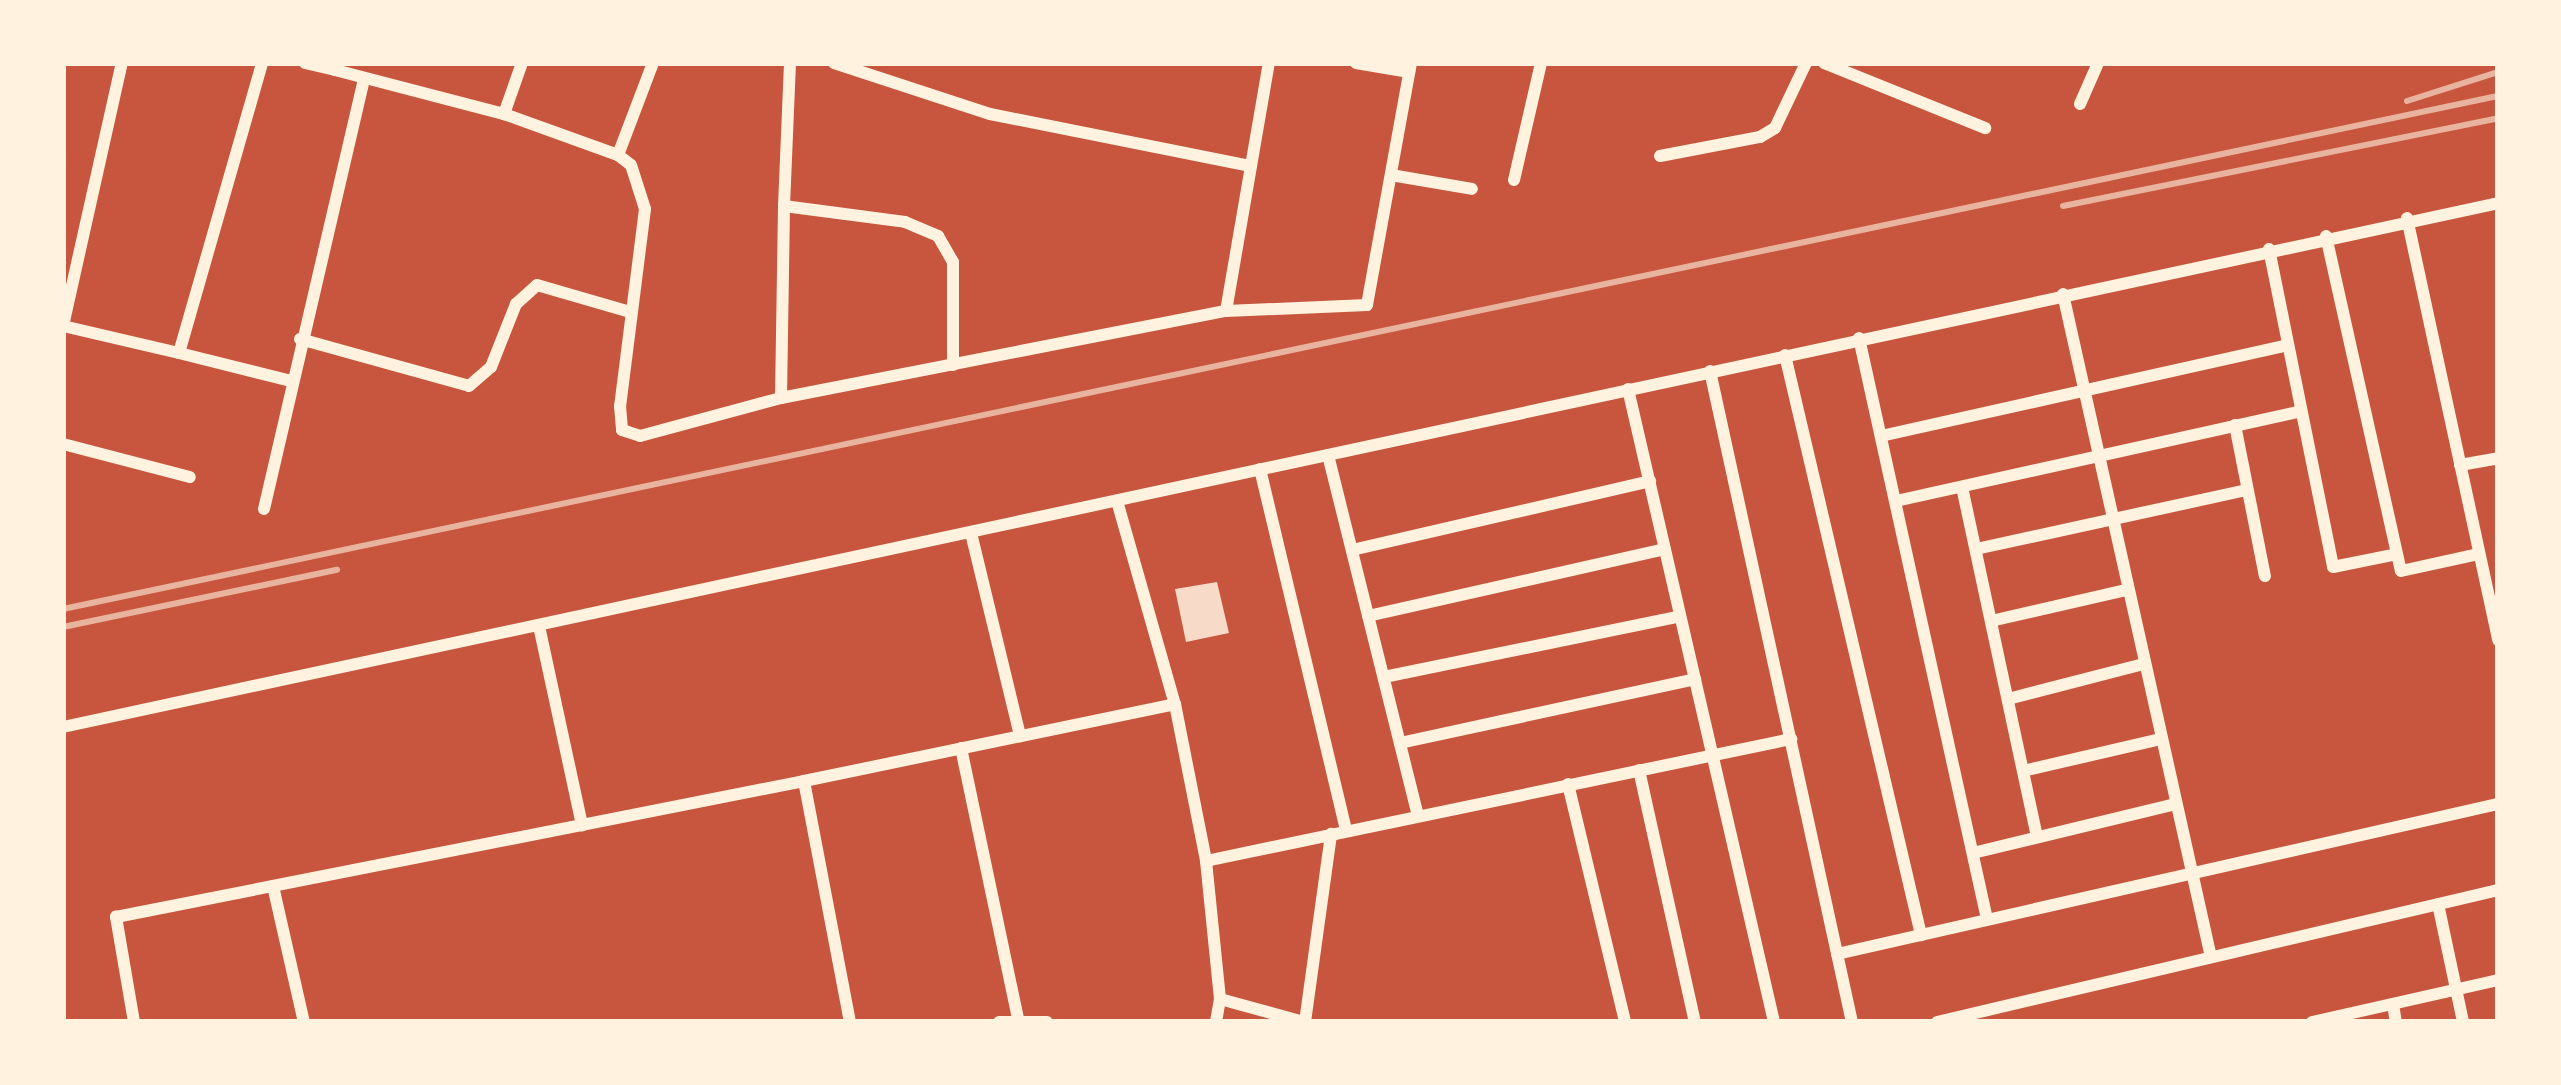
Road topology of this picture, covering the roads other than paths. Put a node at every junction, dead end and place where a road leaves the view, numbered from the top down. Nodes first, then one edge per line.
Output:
1 (122, 63) edge
2 (262, 63) edge
3 (304, 63) edge
4 (522, 63) edge
5 (653, 63) edge
6 (790, 63) edge
7 (834, 63) edge
8 (1269, 63) edge
9 (1356, 63) edge
10 (1541, 63) edge
11 (1806, 63) edge
12 (1824, 63) edge
13 (2098, 63) edge
14 (336, 67) edge
15 (1410, 68) edge
16 (866, 69) edge
17 (364, 79) junction
18 (2080, 104) dead end
19 (503, 115) junction
20 (1985, 128) dead end
21 (618, 155) junction
22 (1660, 156) dead end
23 (1251, 166) junction
24 (1390, 175) junction
25 (1514, 180) dead end
26 (1472, 189) dead end
27 (2498, 202) edge
28 (784, 206) junction
29 (2408, 218) junction
30 (2326, 236) junction
31 (2269, 249) junction
32 (2063, 294) junction
33 (1226, 311) junction
34 (630, 312) junction
35 (63, 326) edge
36 (1859, 338) junction
37 (300, 339) junction
38 (2288, 345) junction
39 (179, 353) junction
40 (1785, 355) junction
41 (953, 365) junction
42 (1710, 371) junction
43 (291, 381) junction
44 (1628, 389) junction
45 (2086, 390) junction
46 (781, 398) junction
47 (2302, 411) junction
48 (2235, 425) junction
49 (1881, 436) junction
50 (63, 444) edge
51 (1328, 454) junction
52 (2099, 456) junction
53 (2498, 458) edge
54 (2460, 465) junction
55 (1260, 469) junction
56 (190, 477) dead end
57 (1649, 481) junction
58 (1962, 487) junction
59 (2247, 490) junction
60 (1117, 501) junction
61 (1896, 501) junction
62 (264, 509) dead end
63 (2110, 520) junction
64 (971, 532) junction
65 (1665, 549) junction
66 (1976, 549) junction
67 (1352, 550) junction
68 (2397, 554) junction
69 (2480, 554) junction
70 (2265, 576) dead end
71 (2126, 590) junction
72 (1368, 616) junction
73 (1680, 616) junction
74 (1991, 622) junction
75 (539, 626) junction
76 (2498, 640) edge
77 (2143, 664) junction
78 (1384, 677) junction
79 (1695, 679) junction
80 (2008, 699) junction
81 (1175, 704) junction
82 (63, 728) edge
83 (1020, 736) junction
84 (2161, 739) junction
85 (1791, 740) junction
86 (1400, 743) junction
87 (961, 748) junction
88 (1713, 755) junction
89 (1639, 770) junction
90 (2023, 771) junction
91 (805, 781) junction
92 (1568, 784) junction
93 (2498, 804) edge
94 (2176, 805) junction
95 (1418, 815) junction
96 (582, 825) junction
97 (1346, 830) junction
98 (1330, 834) junction
99 (2037, 837) junction
100 (1973, 853) junction
101 (1206, 860) junction
102 (2191, 870) junction
103 (273, 886) junction
104 (2498, 890) edge
105 (2438, 904) junction
106 (1988, 919) junction
107 (1921, 934) junction
108 (1837, 954) junction
109 (2211, 957) junction
110 (2498, 980) edge
111 (2457, 990) junction
112 (1220, 999) junction
113 (2393, 1004) junction
114 (1018, 1019) edge
115 (134, 1022) edge
116 (304, 1022) edge
117 (850, 1022) edge
118 (999, 1022) edge
119 (1047, 1022) edge
120 (1216, 1022) edge
121 (1305, 1022) edge
122 (1625, 1022) edge
123 (1695, 1022) edge
124 (1774, 1022) edge
125 (1852, 1022) edge
126 (1937, 1022) edge
127 (2312, 1022) edge
128 (2396, 1022) edge
129 (2463, 1022) edge

1 - 35 street
2 - 39 street
3 - 14 street
4 - 19 street
5 - 21 street
6 - 28 street
7 - 16 street
8 - 23 street
9 - 15 street
10 - 25 street
11 - 22 street
12 - 20 street
13 - 18 street
14 - 17 street
15 - 24 street
16 - 23 street
17 - 19 street
17 - 37 street
19 - 21 street
21 - 34 street
23 - 33 street
24 - 26 street
24 - 33 street
27 - 29 street
28 - 41 street
28 - 46 street
29 - 30 street
29 - 54 street
30 - 31 street
30 - 68 street
31 - 32 street
31 - 38 street
32 - 36 street
32 - 45 street
33 - 41 street
34 - 37 street
34 - 46 street
35 - 39 street
36 - 40 street
36 - 49 street
37 - 43 street
38 - 45 street
38 - 47 street
39 - 43 street
40 - 42 street
40 - 107 street
41 - 46 street
42 - 44 street
42 - 85 street
43 - 62 street
44 - 51 street
44 - 57 street
45 - 49 street
45 - 52 street
47 - 48 street
47 - 68 street
48 - 52 street
48 - 59 street
49 - 61 street
50 - 56 street
51 - 55 street
51 - 67 street
52 - 58 street
52 - 63 street
53 - 54 street
54 - 69 street
55 - 60 street
55 - 97 street
57 - 65 street
57 - 67 street
58 - 61 street
58 - 66 street
59 - 63 street
59 - 70 street
60 - 64 street
60 - 81 street
61 - 100 street
63 - 66 street
63 - 71 street
64 - 75 street
64 - 83 street
65 - 72 street
65 - 73 street
66 - 74 street
67 - 72 street
68 - 69 street
69 - 76 street
71 - 74 street
71 - 77 street
72 - 78 street
73 - 78 street
73 - 79 street
74 - 80 street
75 - 82 street
75 - 96 street
77 - 80 street
77 - 84 street
78 - 86 street
79 - 86 street
79 - 88 street
80 - 90 street
81 - 83 street
81 - 101 street
83 - 87 street
84 - 90 street
84 - 94 street
85 - 88 street
85 - 108 street
86 - 95 street
87 - 91 street
87 - 114 street
88 - 89 street
88 - 124 street
89 - 92 street
89 - 123 street
90 - 99 street
91 - 96 street
91 - 117 street
92 - 95 street
92 - 122 street
93 - 102 street
94 - 99 street
94 - 102 street
95 - 97 street
96 - 103 street
97 - 98 street
98 - 101 street
98 - 121 street
99 - 100 street
100 - 106 street
101 - 112 street
102 - 106 street
102 - 109 street
103 - 115 street
103 - 116 street
104 - 105 street
105 - 109 street
105 - 111 street
106 - 107 street
107 - 108 street
108 - 125 street
109 - 126 street
110 - 111 street
111 - 113 street
111 - 129 street
112 - 120 street
112 - 121 street
113 - 127 street
113 - 128 street
114 - 118 street
114 - 119 street

